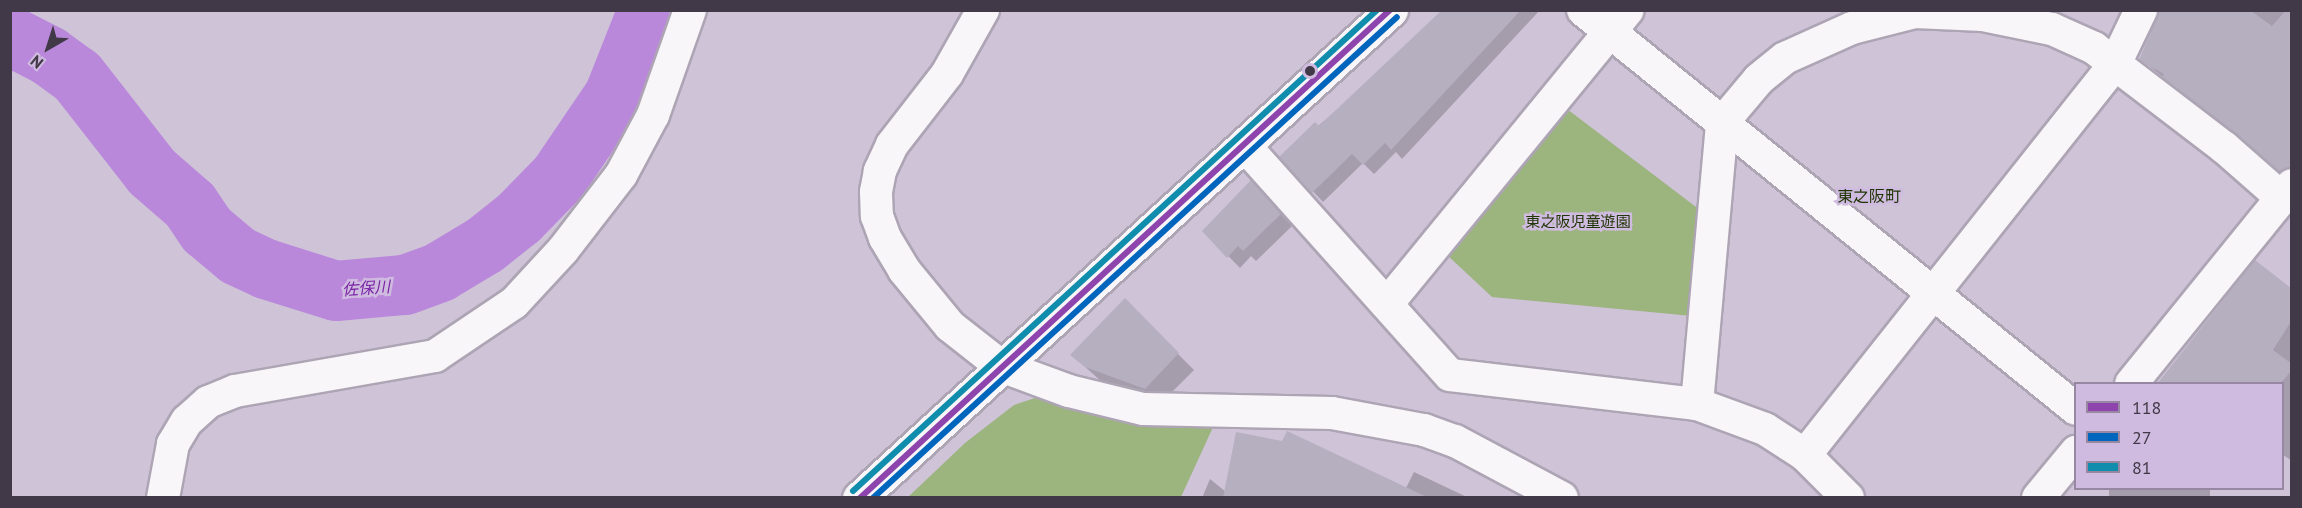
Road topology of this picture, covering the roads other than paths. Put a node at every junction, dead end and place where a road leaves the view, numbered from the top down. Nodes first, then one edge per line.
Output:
1 (690, 10) edge
2 (983, 10) edge
3 (1391, 10) edge
4 (1583, 10) edge
5 (2141, 10) edge
6 (1915, 11) edge
7 (1618, 22) edge
8 (2115, 64) junction
9 (1722, 123) junction
10 (1245, 146) junction
11 (2287, 191) edge
12 (1933, 294) junction
13 (1387, 304) junction
14 (1001, 366) junction
15 (2133, 382) edge
16 (1697, 404) junction
17 (2074, 407) edge
18 (2074, 454) edge
19 (1805, 455) junction
20 (163, 498) edge
21 (859, 498) edge
22 (1562, 498) edge
23 (1848, 498) edge
24 (2038, 498) edge

1 - 20 street
2 - 14 street
3 - 10 highway
4 - 7 street
5 - 8 street
6 - 8 street
6 - 9 street
7 - 9 street
7 - 13 street
8 - 11 street
8 - 12 street
9 - 12 street
9 - 16 street
10 - 13 street
10 - 14 highway
11 - 15 street
12 - 17 street
12 - 19 street
13 - 16 street
14 - 21 highway
14 - 22 street
16 - 19 street
18 - 24 street
19 - 23 street

